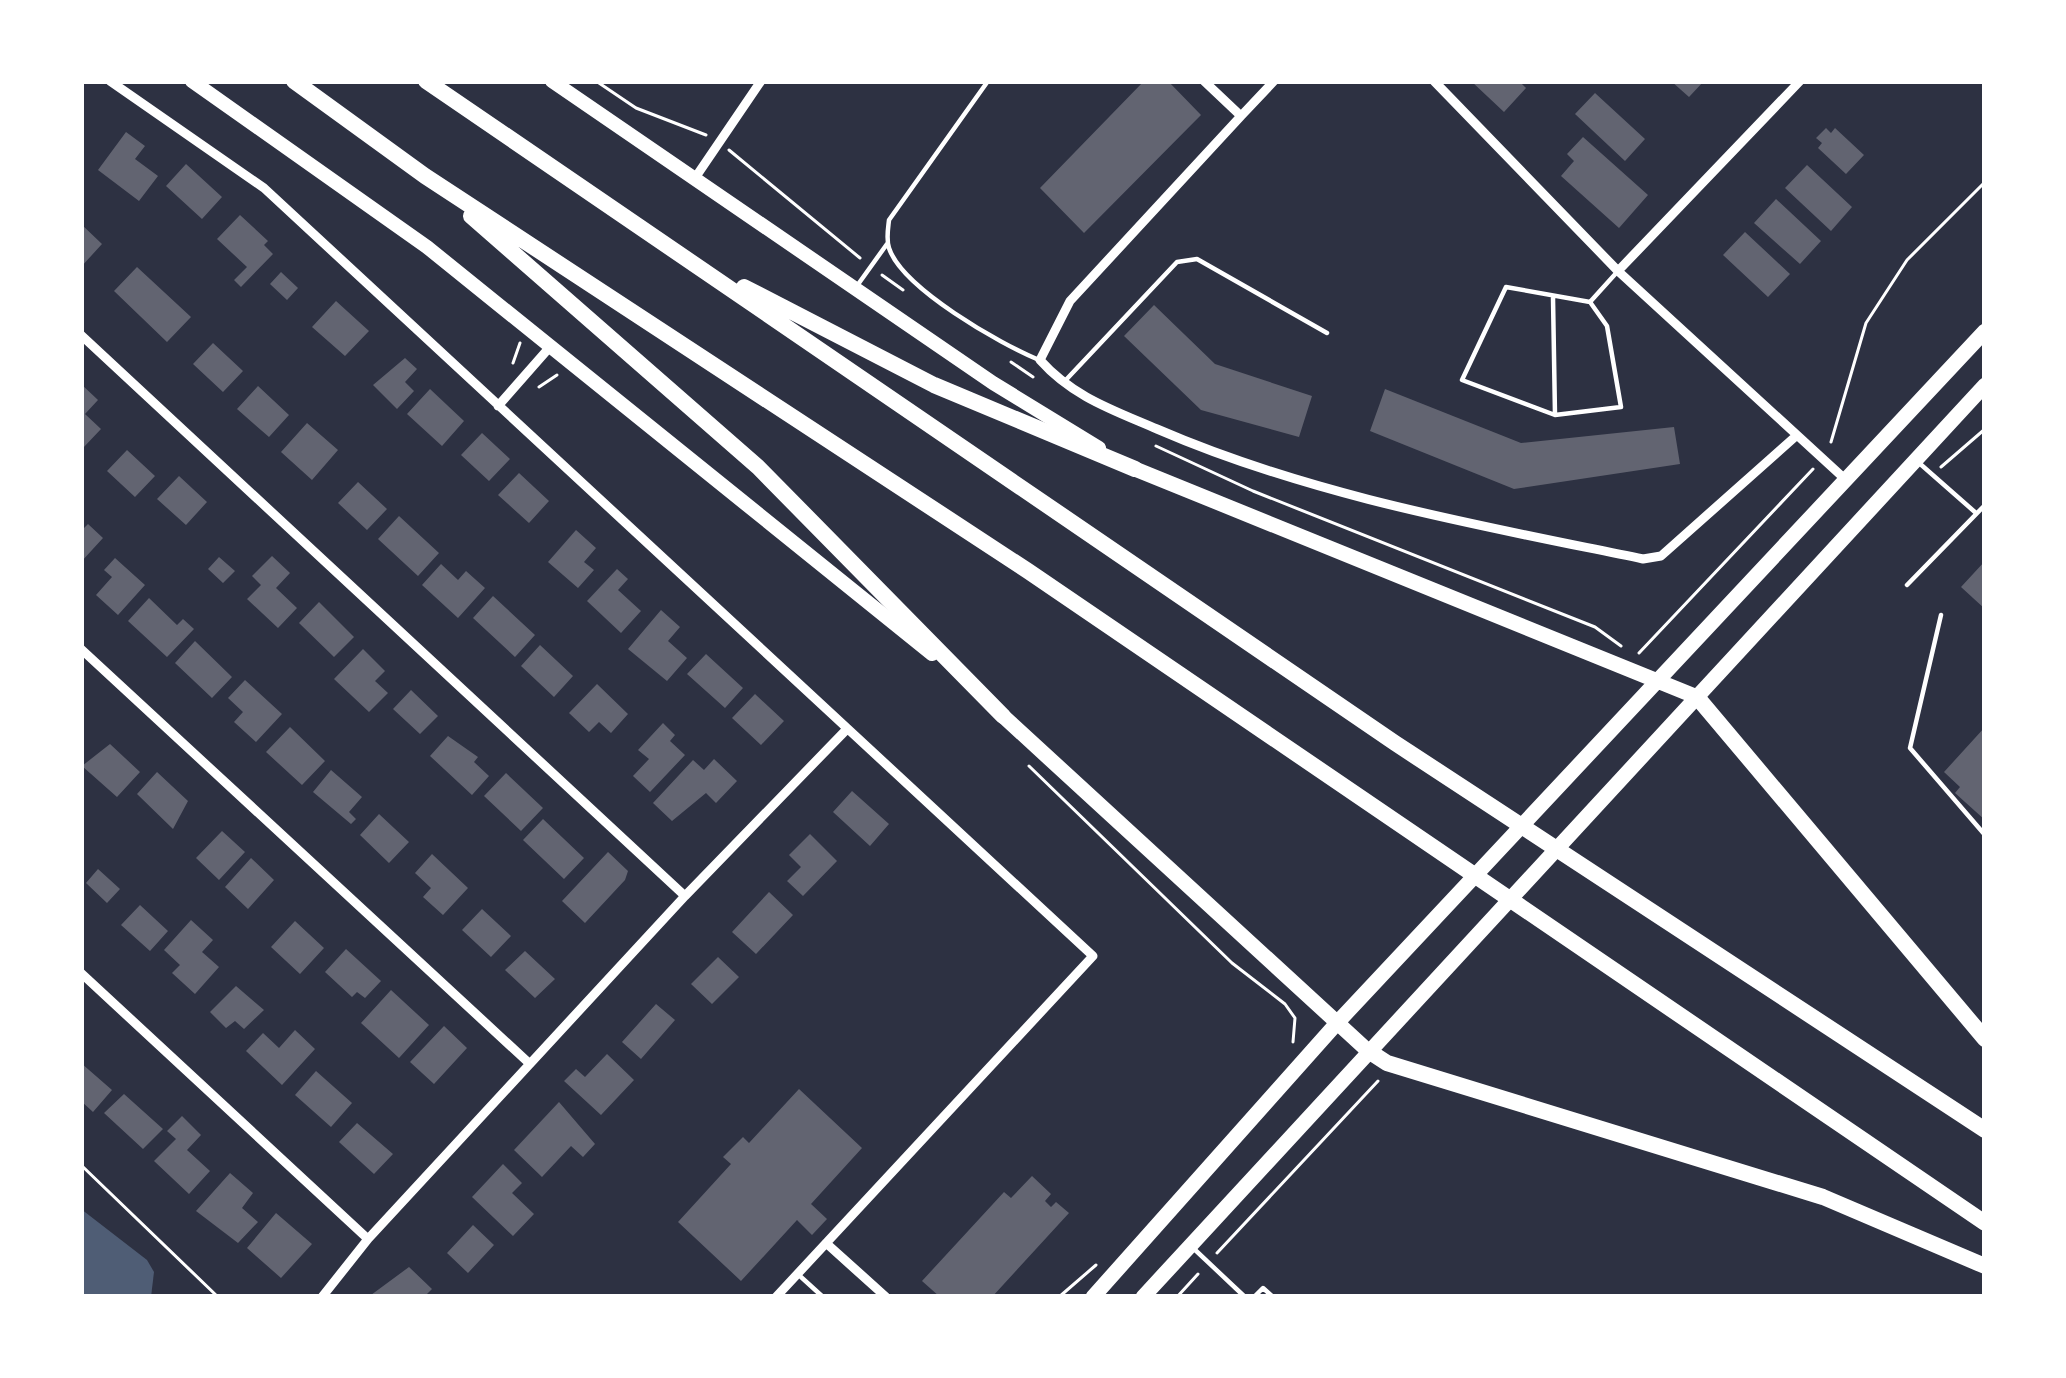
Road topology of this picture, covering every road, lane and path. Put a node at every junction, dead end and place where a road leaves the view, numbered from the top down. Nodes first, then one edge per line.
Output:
1 (110, 81) edge
2 (192, 81) edge
3 (294, 81) edge
4 (426, 81) edge
5 (552, 81) edge
6 (761, 81) edge
7 (988, 81) edge
8 (1204, 81) edge
9 (1274, 81) edge
10 (1433, 81) edge
11 (1800, 81) edge
12 (1240, 116) junction
13 (425, 176) junction
14 (695, 178) junction
15 (1985, 182) edge
16 (886, 244) junction
17 (679, 253) junction
18 (1618, 271) junction
19 (857, 287) junction
20 (1552, 298) junction
21 (1590, 302) junction
22 (1985, 331) edge
23 (1327, 333) dead end
24 (81, 335) edge
25 (549, 348) junction
26 (1040, 360) junction
27 (568, 375) dead end
28 (1062, 384) junction
29 (1985, 385) edge
30 (539, 387) dead end
31 (499, 406) junction
32 (1555, 415) junction
33 (1796, 436) junction
34 (1822, 459) junction
35 (1914, 459) junction
36 (1135, 469) junction
37 (1846, 480) junction
38 (1985, 505) edge
39 (1976, 513) junction
40 (1907, 585) dead end
41 (1940, 616) dead end
42 (81, 649) edge
43 (1639, 651) dead end
44 (1654, 680) junction
45 (1697, 697) junction
46 (1003, 716) junction
47 (847, 729) junction
48 (1014, 752) dead end
49 (1985, 835) edge
50 (685, 896) junction
51 (81, 973) edge
52 (1337, 1023) junction
53 (1985, 1040) edge
54 (1292, 1047) dead end
55 (1367, 1049) junction
56 (1387, 1063) junction
57 (530, 1064) junction
58 (1985, 1130) edge
59 (81, 1165) edge
60 (1985, 1223) edge
61 (368, 1239) junction
62 (826, 1243) junction
63 (1190, 1245) junction
64 (1106, 1256) dead end
65 (1209, 1262) junction
66 (1985, 1266) edge
67 (797, 1274) junction
68 (218, 1297) edge
69 (322, 1297) edge
70 (776, 1297) edge
71 (823, 1297) edge
72 (886, 1297) edge
73 (1059, 1297) edge
74 (1093, 1297) edge
75 (1143, 1297) edge
76 (1178, 1297) edge
77 (1245, 1297) edge
78 (1254, 1297) edge
79 (1273, 1297) edge

1 - 31 street
2 - 25 main road
3 - 13 highway
4 - 17 highway
5 - 14 main road
6 - 14 street
7 - 16 lane
8 - 12 street
9 - 12 street
10 - 18 street
11 - 18 street
12 - 26 street
13 - 46 highway
13 - 60 highway
14 - 19 main road
15 - 34 path
16 - 19 lane
16 - 26 lane
17 - 36 highway
17 - 58 highway
18 - 21 lane
18 - 33 street
19 - 36 main road
20 - 21 lane
20 - 32 lane
20 - 32 lane
21 - 32 lane
22 - 37 main road
23 - 28 lane
24 - 50 street
25 - 31 street
25 - 46 main road
26 - 28 street
27 - 30 path
28 - 33 street
29 - 35 main road
31 - 47 street
33 - 34 street
34 - 37 street
34 - 43 path
35 - 39 lane
35 - 45 main road
36 - 44 main road
37 - 44 main road
38 - 39 lane
39 - 40 lane
41 - 49 lane
42 - 57 street
44 - 45 main road
44 - 52 main road
45 - 53 highway
45 - 55 main road
46 - 52 main road
47 - 50 street
47 - 62 street
48 - 54 path
50 - 57 street
51 - 61 street
52 - 55 main road
52 - 74 main road
55 - 56 highway
55 - 63 main road
56 - 65 path
56 - 66 highway
57 - 61 street
59 - 68 path
61 - 69 street
62 - 67 street
62 - 72 street
63 - 65 lane
63 - 75 main road
64 - 73 path
65 - 76 path
65 - 77 lane
67 - 70 street
67 - 71 lane
78 - 79 lane

